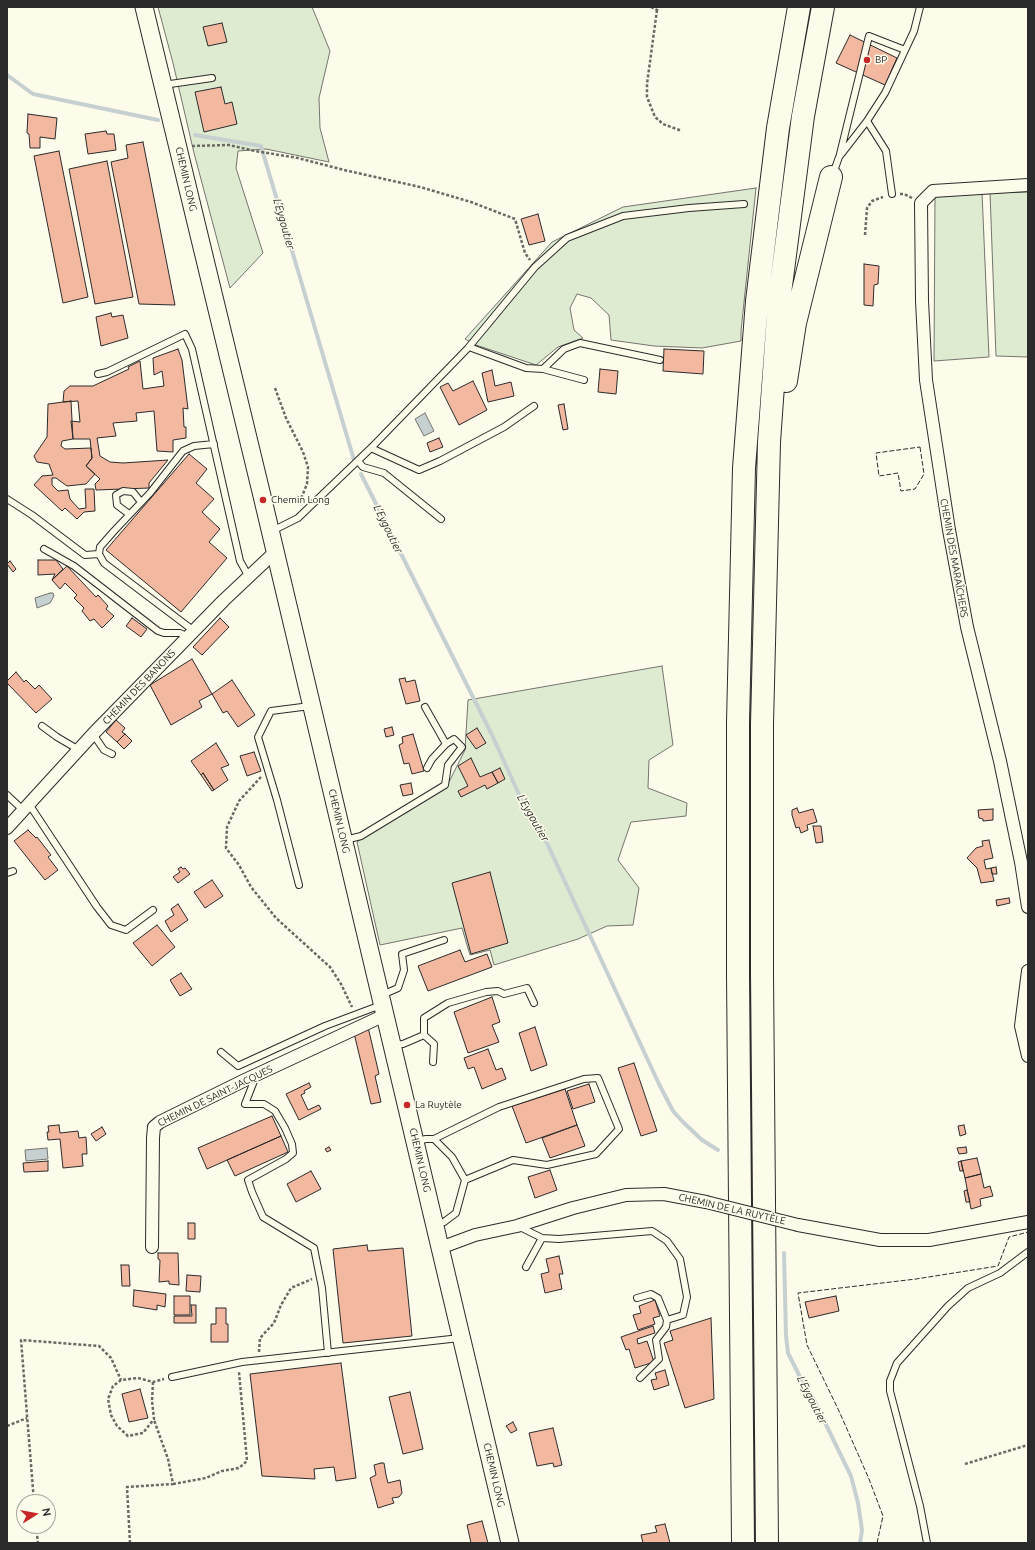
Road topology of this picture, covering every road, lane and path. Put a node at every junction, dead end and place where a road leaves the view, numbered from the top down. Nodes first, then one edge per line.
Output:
1 (144, 7) edge
2 (651, 7) edge
3 (799, 7) edge
4 (823, 7) edge
5 (920, 7) edge
6 (657, 9) edge
7 (905, 50) junction
8 (212, 78) dead end
9 (164, 85) junction
10 (867, 121) junction
11 (682, 131) dead end
12 (178, 147) junction
13 (835, 167) junction
14 (1028, 185) edge
15 (892, 194) junction
16 (921, 203) junction
17 (744, 204) dead end
18 (865, 235) dead end
19 (535, 267) junction
20 (469, 347) junction
21 (660, 360) dead end
22 (544, 369) junction
23 (98, 374) dead end
24 (584, 380) dead end
25 (275, 388) dead end
26 (534, 406) dead end
27 (214, 444) junction
28 (371, 448) junction
29 (358, 461) junction
30 (7, 499) edge
31 (141, 502) junction
32 (304, 512) junction
33 (129, 514) junction
34 (441, 519) dead end
35 (271, 531) junction
36 (44, 549) dead end
37 (276, 552) junction
38 (99, 554) junction
39 (765, 566) junction
40 (249, 577) junction
41 (191, 634) junction
42 (312, 706) junction
43 (425, 707) dead end
44 (42, 726) dead end
45 (93, 734) junction
46 (446, 744) junction
47 (79, 750) junction
48 (112, 754) dead end
49 (265, 762) junction
50 (427, 768) dead end
51 (7, 796) edge
52 (26, 807) junction
53 (7, 828) edge
54 (344, 840) junction
55 (300, 885) dead end
56 (1028, 907) edge
57 (153, 910) dead end
58 (444, 940) dead end
59 (1028, 971) edge
60 (534, 1003) dead end
61 (383, 1005) junction
62 (356, 1015) junction
63 (424, 1035) junction
64 (392, 1046) junction
65 (221, 1052) dead end
66 (1028, 1056) edge
67 (433, 1062) dead end
68 (256, 1075) junction
69 (434, 1140) junction
70 (415, 1141) junction
71 (465, 1180) junction
72 (1028, 1222) edge
73 (435, 1224) junction
74 (516, 1226) junction
75 (542, 1238) junction
76 (152, 1246) dead end
77 (440, 1248) junction
78 (1028, 1252) edge
79 (526, 1267) dead end
80 (320, 1276) junction
81 (637, 1298) dead end
82 (667, 1320) junction
83 (462, 1338) junction
84 (328, 1354) junction
85 (258, 1361) junction
86 (238, 1363) junction
87 (172, 1377) joint
88 (640, 1378) dead end
89 (121, 1380) junction
90 (153, 1382) junction
91 (27, 1418) junction
92 (154, 1419) junction
93 (7, 1426) edge
94 (1028, 1445) edge
95 (965, 1464) dead end
96 (173, 1484) junction
97 (33, 1494) edge
98 (130, 1543) edge
99 (510, 1543) edge
100 (743, 1543) edge
101 (767, 1543) edge
102 (928, 1543) edge

1 - 9 main road, CHEMIN LONG
2 - 6 path
3 - 100 highway
4 - 39 highway
5 - 7 lane
6 - 11 path
7 - 10 lane
7 - 13 lane
8 - 9 lane
9 - 12 main road, CHEMIN LONG
10 - 13 lane
10 - 15 lane
12 - 19 path
12 - 35 main road, CHEMIN LONG
13 - 39 highway
14 - 16 street
15 - 16 path
15 - 18 path
16 - 56 street, CHEMIN DES MARAÎCHERS
17 - 19 lane
19 - 20 lane
20 - 22 lane
20 - 28 lane
21 - 22 lane
22 - 24 lane
23 - 27 lane
25 - 32 path
26 - 28 lane
27 - 31 lane
27 - 40 lane
28 - 29 lane
29 - 32 lane
29 - 34 lane
30 - 38 lane
31 - 33 lane
31 - 33 lane
32 - 35 lane
33 - 38 lane
35 - 37 main road, CHEMIN LONG
36 - 41 lane
37 - 40 street, CHEMIN DES BANONS
37 - 42 main road, CHEMIN LONG
38 - 41 lane
39 - 101 highway
40 - 41 street, CHEMIN DES BANONS
41 - 45 street, CHEMIN DES BANONS
42 - 49 lane
42 - 54 main road, CHEMIN LONG
43 - 46 lane
44 - 47 lane
45 - 47 street, CHEMIN DES BANONS
45 - 48 lane
46 - 50 lane
46 - 54 lane
47 - 52 street, CHEMIN DES BANONS
49 - 55 lane
49 - 62 path
51 - 52 lane
52 - 53 street, CHEMIN DES BANONS
52 - 57 lane
54 - 61 main road, CHEMIN LONG
58 - 61 lane
59 - 66 street
60 - 63 lane
61 - 62 lane
61 - 64 main road, CHEMIN LONG
61 - 68 street, CHEMIN DE SAINT-JACQUES
62 - 65 lane
63 - 64 lane
63 - 67 lane
64 - 70 main road, CHEMIN LONG
68 - 76 street, CHEMIN DE SAINT-JACQUES
68 - 80 lane
69 - 70 lane
69 - 71 lane
69 - 71 lane
70 - 73 main road, CHEMIN LONG
71 - 73 lane
72 - 74 street, CHEMIN DE LA RUYTÈLE, bridge
73 - 77 main road, CHEMIN LONG
74 - 75 lane
74 - 77 street, CHEMIN DE LA RUYTÈLE
75 - 79 lane
75 - 82 lane
77 - 83 main road, CHEMIN LONG
78 - 102 lane
80 - 84 lane
80 - 85 path
81 - 82 lane
82 - 88 lane
83 - 84 lane
83 - 99 main road, CHEMIN LONG
84 - 85 lane
85 - 86 lane
86 - 87 lane
86 - 96 path
87 - 90 path
89 - 90 path
89 - 91 path
89 - 92 path
90 - 92 path
91 - 93 path
91 - 97 path
92 - 96 path
94 - 95 path
96 - 98 path

